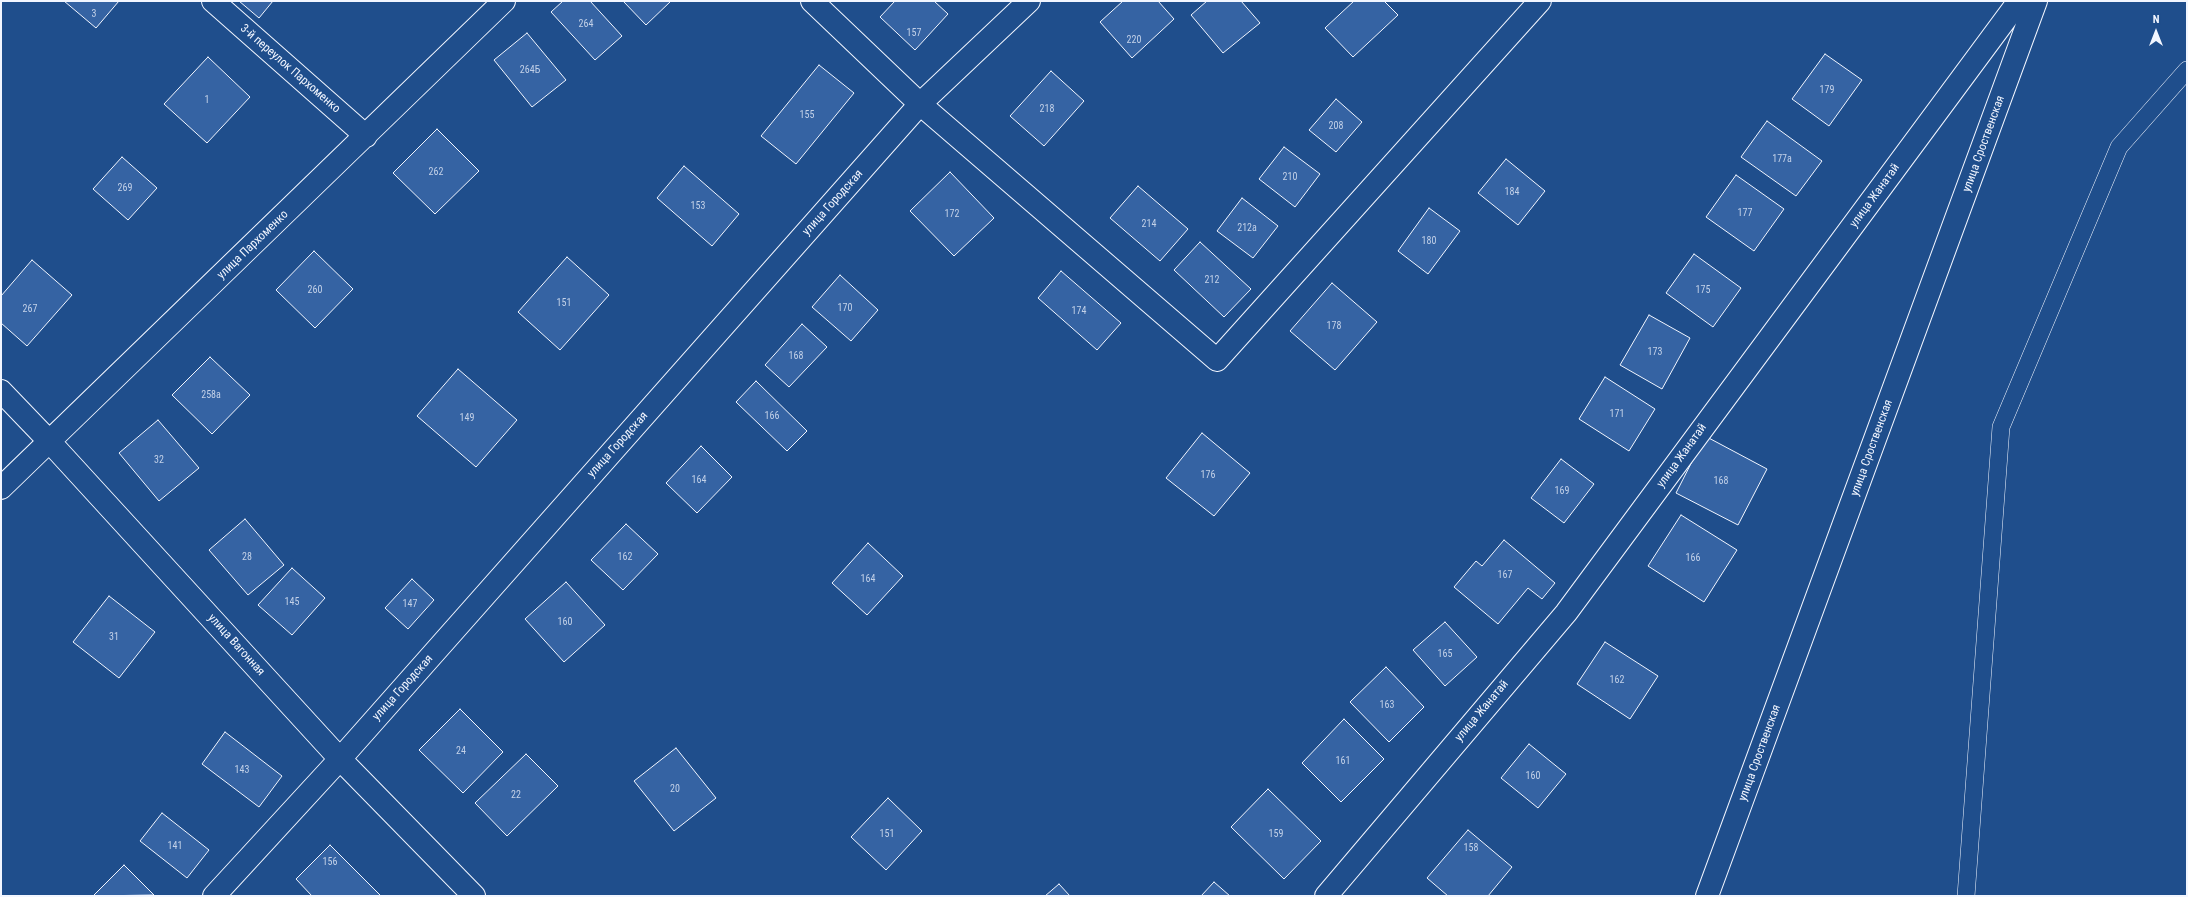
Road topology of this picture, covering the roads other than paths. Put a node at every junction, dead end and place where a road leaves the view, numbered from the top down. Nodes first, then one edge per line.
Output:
1 (213, 1) edge
2 (504, 1) edge
3 (812, 1) edge
4 (1029, 1) edge
5 (1540, 1) edge
6 (2019, 1) edge
7 (2036, 1) edge
8 (2187, 70) edge
9 (920, 104) junction
10 (366, 136) junction
11 (1, 392) edge
12 (49, 441) junction
13 (1, 488) edge
14 (340, 759) junction
15 (214, 896) edge
16 (474, 896) edge
17 (1326, 896) edge
18 (1707, 896) edge
19 (1966, 896) edge

1 - 10 street, 3-й переулок Пархоменко
2 - 10 street, улица Пархоменко
3 - 9 street
4 - 9 street, улица Городская
5 - 9 street
6 - 17 street, улица Жанатай
7 - 18 street, улица Сроственская
8 - 19 lane
9 - 14 street, улица Городская
10 - 12 street, улица Пархоменко
11 - 12 street, улица Вагонная
12 - 13 street, улица Пархоменко
12 - 14 street, улица Вагонная
14 - 15 street, улица Городская
14 - 16 street, улица Вагонная

